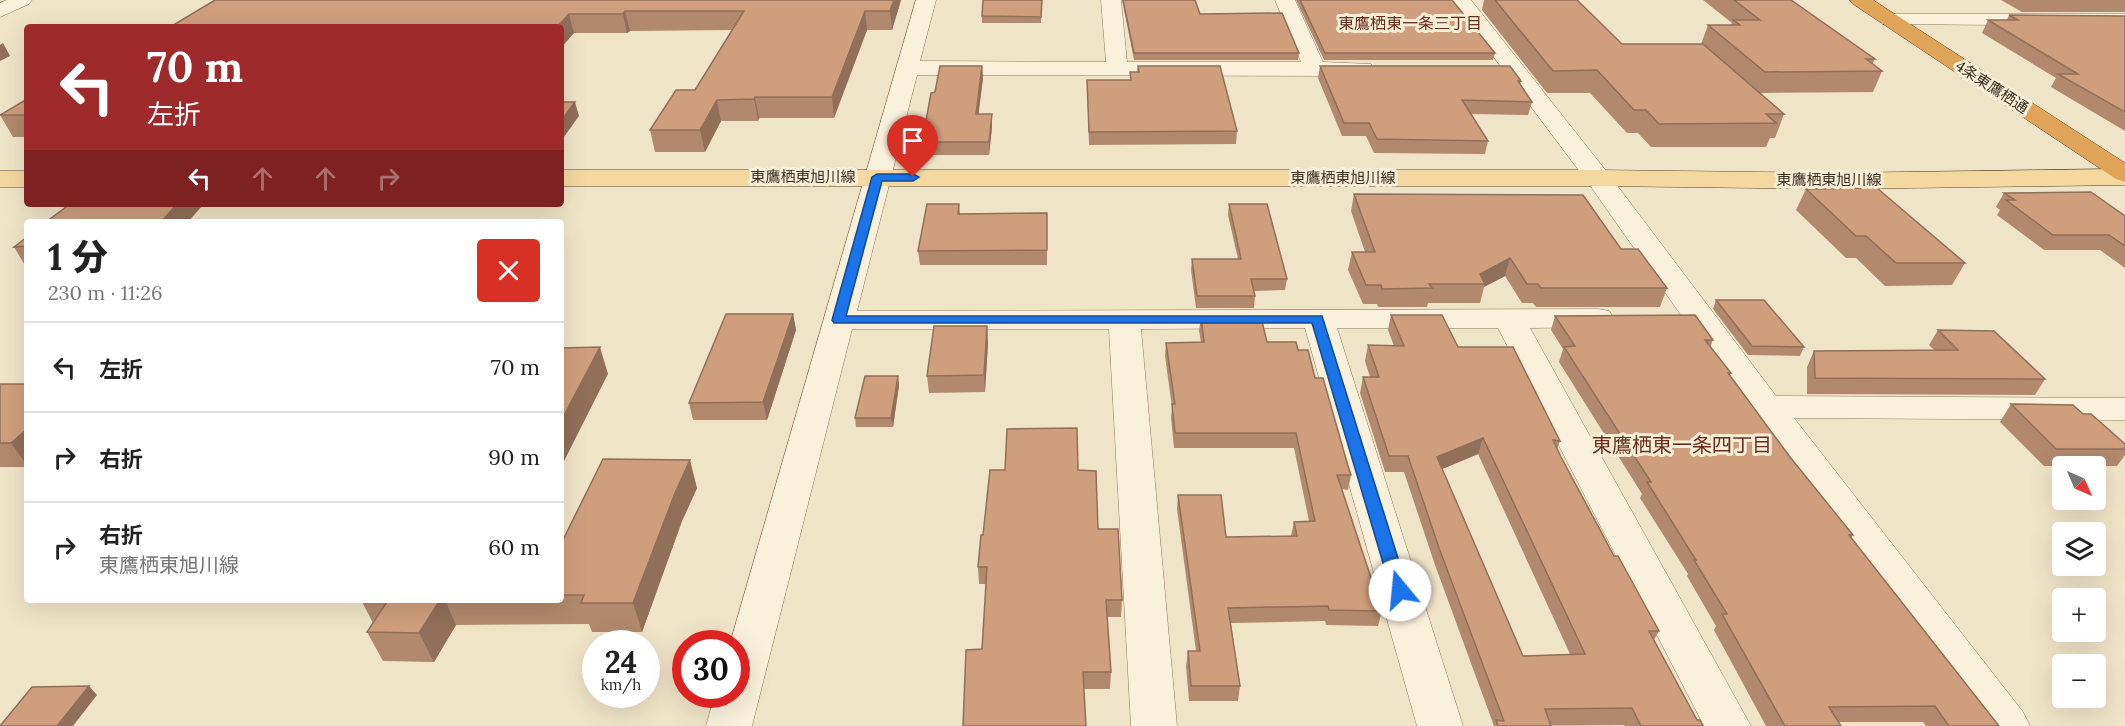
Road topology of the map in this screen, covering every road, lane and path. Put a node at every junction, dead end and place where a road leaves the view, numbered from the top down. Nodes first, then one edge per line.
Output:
1 (22, 0) edge
2 (926, 0) edge
3 (1111, 0) edge
4 (1285, 0) edge
5 (1461, 0) edge
6 (1860, 0) edge
7 (2104, 0) edge
8 (0, 11) edge
9 (2125, 11) edge
10 (1889, 20) junction
11 (2125, 20) edge
12 (908, 68) junction
13 (1117, 68) junction
14 (1315, 69) junction
15 (1386, 69) edge
16 (2125, 176) edge
17 (877, 177) junction
18 (24, 178) edge
19 (564, 178) edge
20 (1598, 178) junction
21 (0, 179) edge
22 (1124, 318) junction
23 (1509, 318) junction
24 (1628, 318) edge
25 (1663, 318) edge
26 (1699, 318) junction
27 (1318, 319) junction
28 (838, 320) junction
29 (1766, 407) junction
30 (2125, 409) edge
31 (729, 726) edge
32 (1154, 726) edge
33 (1440, 726) edge
34 (1728, 726) edge
35 (2007, 726) edge

1 - 8 street
2 - 12 street
3 - 13 street
4 - 14 street
5 - 20 street
6 - 10 highway, 4条東鷹栖通
7 - 9 street
10 - 11 street
10 - 16 highway, 4条東鷹栖通
12 - 13 street
12 - 17 street
13 - 14 street
14 - 15 street
16 - 20 main road, 東鷹栖東旭川線
17 - 19 main road, 東鷹栖東旭川線
17 - 20 main road, 東鷹栖東旭川線
17 - 28 street
18 - 21 main road
20 - 26 street
22 - 27 street
22 - 28 street
22 - 32 street
23 - 24 street
23 - 27 street
23 - 34 street
25 - 26 street
26 - 29 street
27 - 33 street
28 - 31 street
29 - 30 street
29 - 35 street

